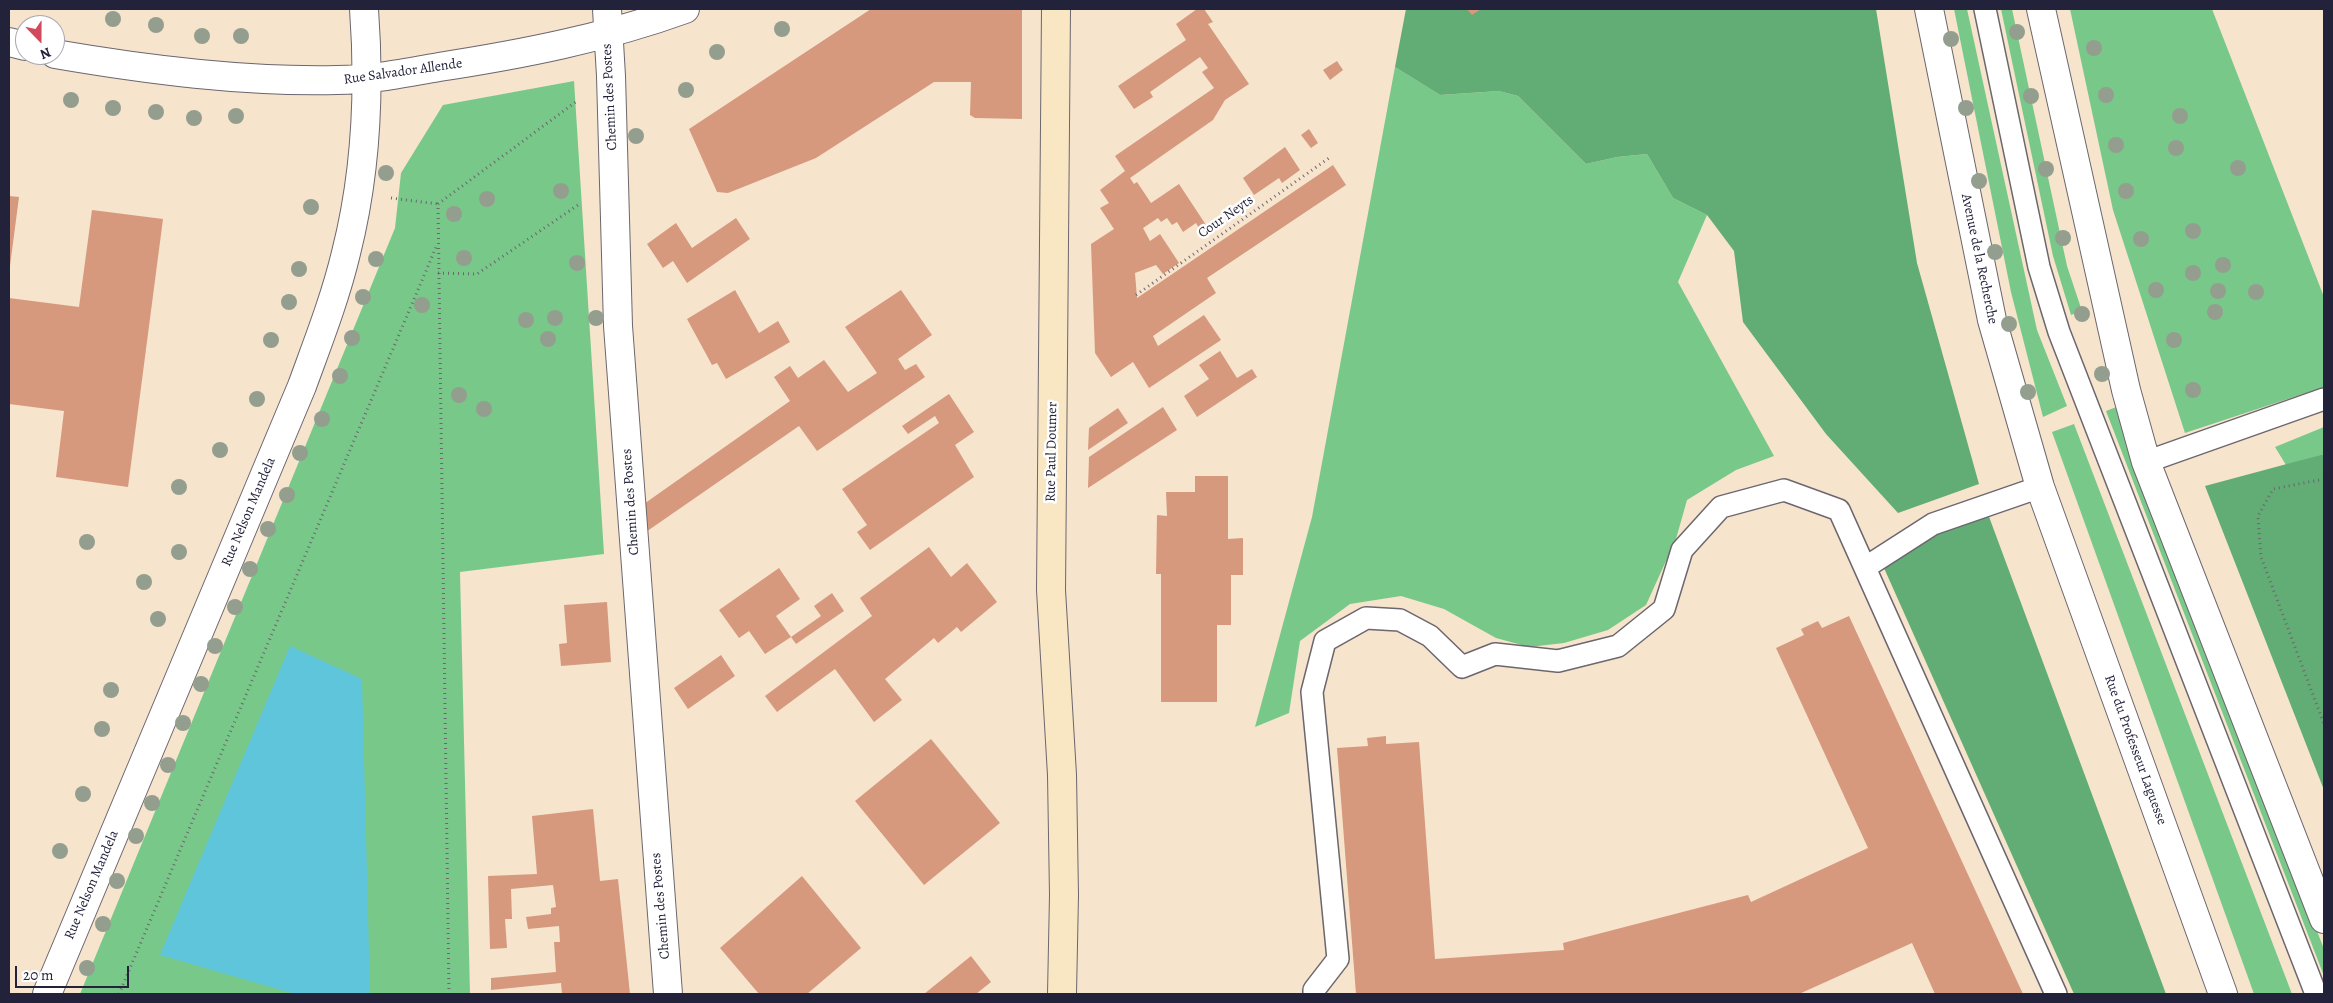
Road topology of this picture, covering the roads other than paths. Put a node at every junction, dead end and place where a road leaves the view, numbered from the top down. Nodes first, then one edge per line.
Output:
1 (364, 9) edge
2 (685, 9) edge
3 (1056, 9) edge
4 (1929, 9) edge
5 (1986, 9) edge
6 (2041, 9) edge
7 (607, 21) edge
8 (65, 56) edge
9 (367, 78) junction
10 (2324, 400) edge
11 (2148, 466) junction
12 (2043, 496) junction
13 (1866, 567) junction
14 (2324, 918) edge
15 (47, 994) edge
16 (668, 994) edge
17 (1062, 994) edge
18 (1314, 994) edge
19 (2056, 994) edge
20 (2223, 994) edge
21 (2316, 994) edge

1 - 9 street, Rue Nelson Mandela
2 - 7 street, Rue Salvador Allende
3 - 17 main road, Rue Paul Doumer
4 - 12 street, Avenue de la Recherche
5 - 21 lane
6 - 11 street
7 - 9 street, Rue Salvador Allende
7 - 16 street, Chemin des Postes
8 - 9 street, Rue Salvador Allende
9 - 15 street, Rue Nelson Mandela
10 - 11 lane
11 - 14 street
12 - 13 lane
12 - 20 street, Rue du Professeur Laguesse
13 - 18 lane
13 - 19 lane

